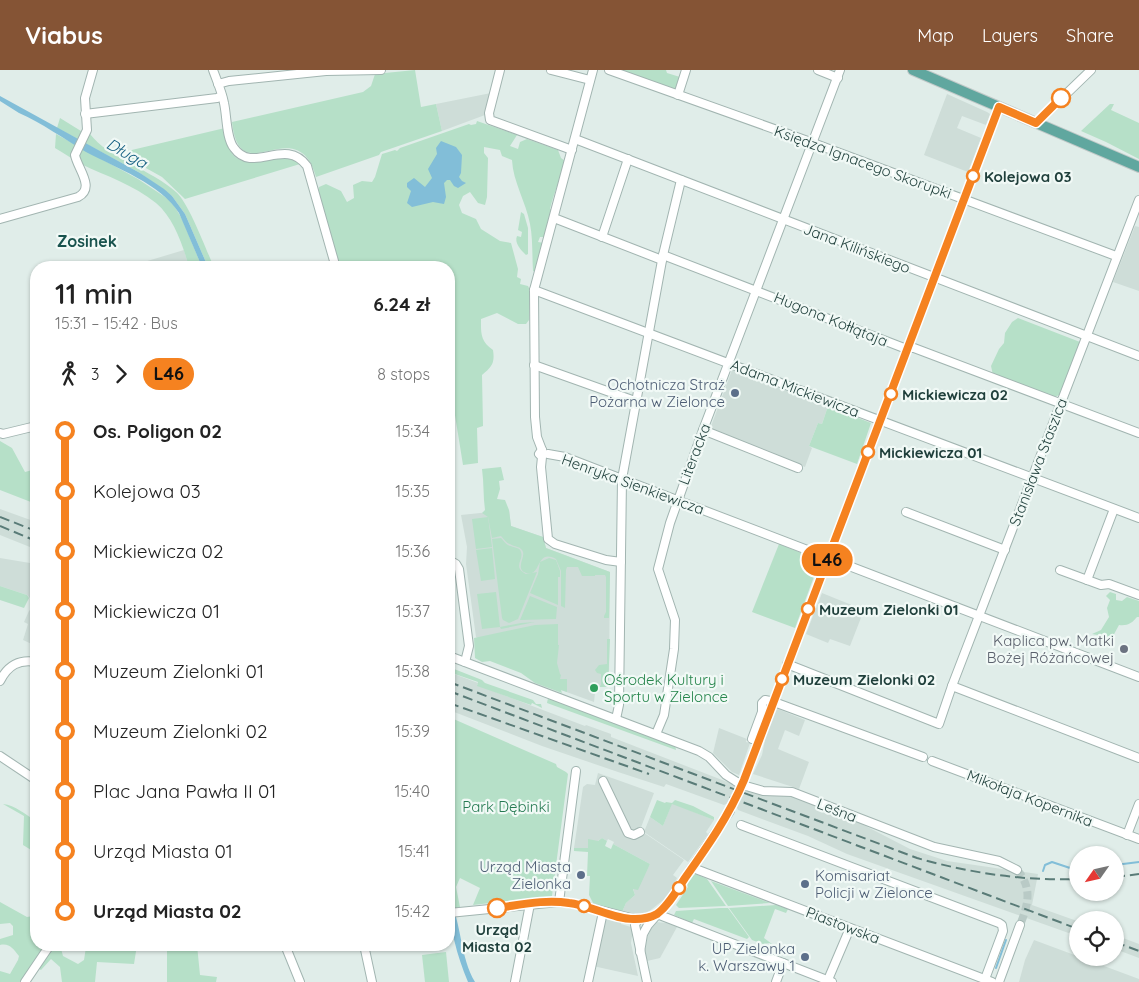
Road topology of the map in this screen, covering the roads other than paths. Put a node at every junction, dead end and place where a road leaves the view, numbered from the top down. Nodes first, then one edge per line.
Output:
1 (93, 70) edge
2 (212, 70) edge
3 (381, 70) edge
4 (500, 70) edge
5 (551, 70) edge
6 (593, 70) edge
7 (609, 70) edge
8 (686, 70) edge
9 (818, 70) edge
10 (913, 70) edge
11 (1091, 70) edge
12 (839, 74) edge
13 (590, 80) junction
14 (218, 84) junction
15 (678, 95) junction
16 (222, 96) junction
17 (999, 107) junction
18 (85, 114) junction
19 (1036, 123) junction
20 (574, 139) junction
21 (812, 143) junction
22 (572, 150) junction
23 (628, 159) junction
24 (1139, 167) edge
25 (680, 180) junction
26 (964, 200) junction
27 (1139, 200) edge
28 (554, 218) junction
29 (0, 219) edge
30 (783, 220) junction
31 (1131, 220) junction
32 (1139, 223) edge
33 (602, 238) junction
34 (1116, 256) junction
35 (663, 257) junction
36 (334, 261) edge
37 (935, 277) junction
38 (534, 290) junction
39 (757, 290) junction
40 (650, 333) junction
41 (1086, 335) junction
42 (908, 348) junction
43 (1139, 356) edge
44 (729, 363) junction
45 (534, 365) junction
46 (636, 401) junction
47 (1061, 404) junction
48 (880, 420) junction
49 (30, 428) edge
50 (703, 430) junction
51 (0, 433) edge
52 (1139, 433) edge
53 (544, 454) junction
54 (798, 468) dead end
55 (1033, 477) junction
56 (622, 479) junction
57 (677, 500) junction
58 (1114, 508) junction
59 (906, 512) dead end
60 (1139, 518) edge
61 (1005, 550) junction
62 (828, 558) junction
63 (621, 562) junction
64 (455, 563) edge
65 (1060, 570) dead end
66 (1087, 580) junction
67 (1139, 596) edge
68 (980, 616) junction
69 (455, 658) edge
70 (30, 661) edge
71 (465, 662) junction
72 (788, 664) junction
73 (1139, 677) edge
74 (0, 681) edge
75 (952, 686) junction
76 (772, 702) junction
77 (616, 719) junction
78 (656, 734) junction
79 (752, 739) dead end
80 (0, 756) edge
81 (923, 757) dead end
82 (1139, 758) edge
83 (932, 761) dead end
84 (576, 771) dead end
85 (30, 776) edge
86 (603, 781) dead end
87 (742, 783) junction
88 (1139, 804) edge
89 (730, 811) tunnel mouth
90 (740, 825) dead end
91 (640, 832) dead end
92 (1127, 835) junction
93 (1139, 839) edge
94 (692, 868) junction
95 (1017, 870) tunnel mouth
96 (559, 902) junction
97 (530, 904) junction
98 (455, 912) edge
99 (603, 912) junction
100 (656, 914) junction
101 (641, 924) junction
102 (1020, 925) tunnel mouth
103 (850, 928) junction
104 (46, 951) edge
105 (287, 951) edge
106 (365, 951) edge
107 (783, 963) junction
108 (989, 980) edge
109 (829, 981) edge
110 (25, 982) edge
111 (300, 982) edge
112 (372, 982) edge
113 (514, 982) edge
114 (588, 982) edge
115 (647, 982) edge
116 (776, 982) edge
117 (998, 982) edge

1 - 18 street
2 - 14 street
3 - 14 street
4 - 22 street
5 - 13 street
6 - 13 street
7 - 15 street, Księdza Ignacego Skorupki
8 - 15 street
9 - 12 street
10 - 17 main road
11 - 19 street
12 - 21 street, Literacka
13 - 20 street
14 - 16 street
15 - 21 street, Księdza Ignacego Skorupki
16 - 18 street
16 - 36 street
17 - 19 main road
17 - 26 street
18 - 29 street
19 - 24 main road
20 - 22 street
20 - 23 street, Jana Kilińskiego
21 - 26 street, Księdza Ignacego Skorupki
21 - 30 street, Literacka
22 - 28 street
23 - 25 street, Jana Kilińskiego
23 - 33 street
25 - 30 street, Jana Kilińskiego
25 - 35 street
26 - 34 street, Księdza Ignacego Skorupki
26 - 37 street
27 - 31 street, Stanisława Staszica
28 - 33 street, Hugona Kołłątaja
28 - 38 street
30 - 37 street, Jana Kilińskiego
30 - 39 street, Literacka
31 - 32 street
31 - 34 street, Stanisława Staszica
33 - 35 street, Hugona Kołłątaja
34 - 41 street, Stanisława Staszica
35 - 39 street, Hugona Kołłątaja
35 - 40 street
37 - 41 street, Jana Kilińskiego
37 - 42 street
38 - 40 street, Adama Mickiewicza
38 - 45 street
39 - 42 street, Hugona Kołłątaja
39 - 44 street, Literacka
40 - 44 street, Adama Mickiewicza
40 - 46 street
41 - 43 street, Jana Kilińskiego
41 - 47 street, Stanisława Staszica
42 - 47 street, Hugona Kołłątaja
42 - 48 street
44 - 48 street, Adama Mickiewicza
44 - 50 street, Literacka
45 - 46 street
45 - 53 street
46 - 56 street
47 - 52 street, Hugona Kołłątaja
47 - 55 street, Stanisława Staszica
48 - 55 street, Adama Mickiewicza
48 - 62 street
49 - 51 street
50 - 54 street
50 - 57 street, Literacka
53 - 56 street, Henryka Sienkiewicza
53 - 63 street
55 - 58 street, Adama Mickiewicza
55 - 61 street, Stanisława Staszica
56 - 57 street, Henryka Sienkiewicza
56 - 63 street
57 - 62 street, Henryka Sienkiewicza
57 - 78 street, Literacka
58 - 60 street, Adama Mickiewicza
58 - 66 street
59 - 61 street
61 - 68 street, Stanisława Staszica
62 - 68 street, Henryka Sienkiewicza
62 - 72 street
63 - 77 street
64 - 71 street
65 - 66 street
66 - 67 street
68 - 73 street, Henryka Sienkiewicza
68 - 75 street, Stanisława Staszica
69 - 71 street
70 - 74 street
71 - 77 street
72 - 75 street, Stanisława Staszica
72 - 76 street
75 - 82 street
76 - 79 street
76 - 81 street
76 - 87 street
77 - 78 street
78 - 87 street
80 - 85 street
83 - 92 street, Mikołaja Kopernika
84 - 96 street
86 - 91 street
87 - 95 street, Leśna
88 - 92 street
89 - 94 street
90 - 108 street
92 - 93 street
94 - 100 street
94 - 103 street, Piastowska
96 - 97 street
96 - 99 street
97 - 98 street
97 - 113 street
99 - 101 street
99 - 114 street
100 - 101 street
100 - 107 street
101 - 115 street
102 - 117 street
103 - 108 street, Piastowska
103 - 109 street
104 - 110 street
105 - 111 street
106 - 112 street
107 - 109 street
107 - 116 street

